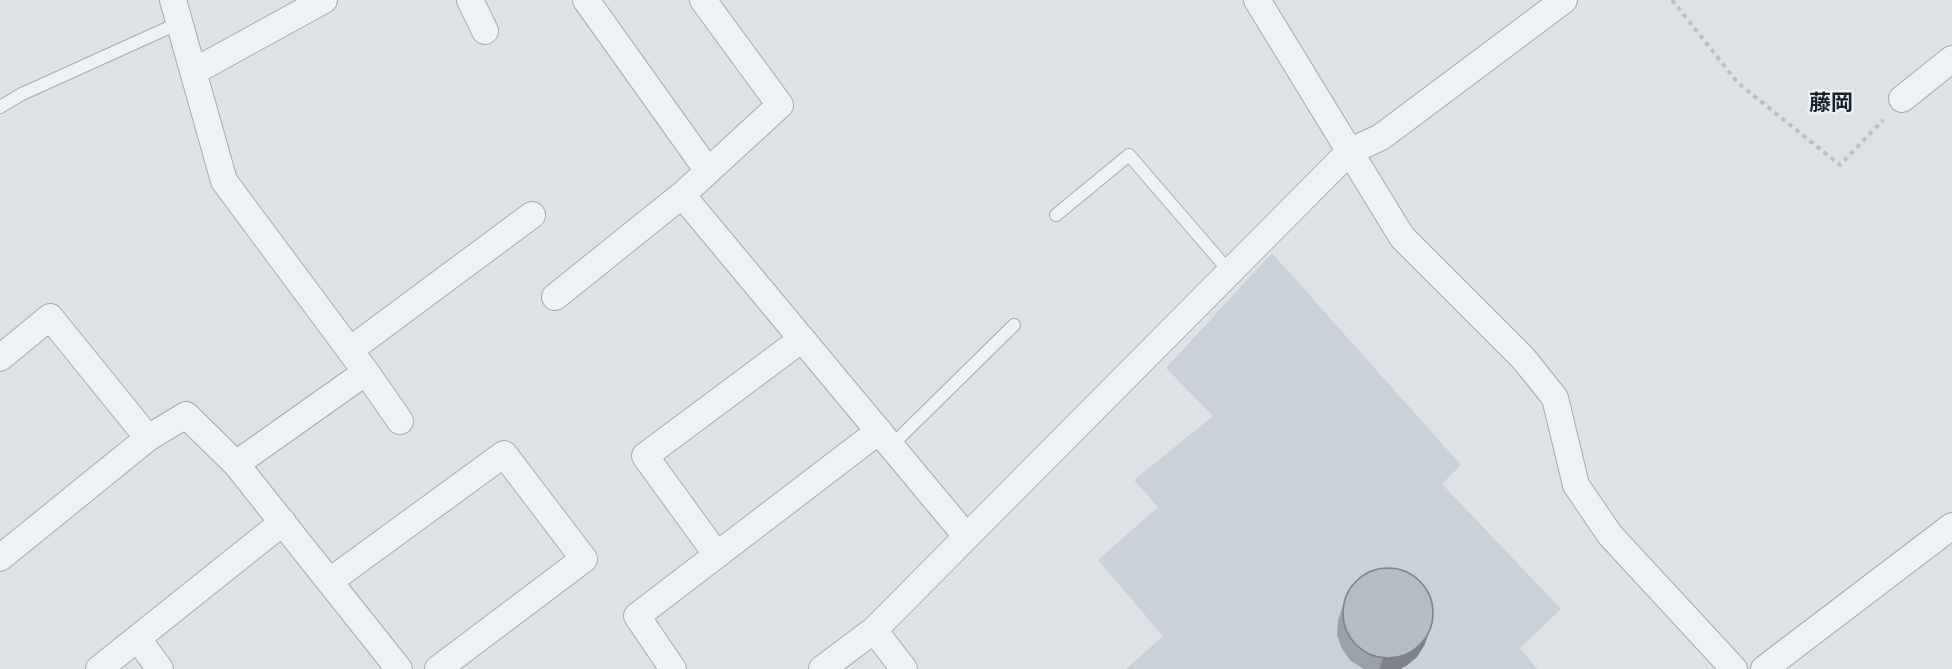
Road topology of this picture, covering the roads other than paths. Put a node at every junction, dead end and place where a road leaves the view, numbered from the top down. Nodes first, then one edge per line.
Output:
1 (324, 0) edge
2 (470, 0) edge
3 (586, 0) edge
4 (703, 0) edge
5 (1257, 0) edge
6 (1564, 0) edge
7 (176, 11) edge
8 (485, 30) dead end
9 (1952, 59) edge
10 (193, 72) junction
11 (1902, 99) road end
12 (0, 107) edge
13 (1349, 152) junction
14 (708, 171) junction
15 (682, 195) junction
16 (532, 214) dead end
17 (1056, 215) dead end
18 (1229, 271) junction
19 (555, 297) dead end
20 (1014, 325) dead end
21 (802, 339) junction
22 (350, 350) junction
23 (0, 358) edge
24 (366, 372) junction
25 (400, 422) dead end
26 (148, 438) junction
27 (885, 439) junction
28 (236, 464) junction
29 (283, 522) junction
30 (1952, 526) edge
31 (966, 536) junction
32 (717, 555) junction
33 (0, 558) edge
34 (330, 581) junction
35 (874, 630) junction
36 (138, 639) junction
37 (1772, 666) edge
38 (99, 669) edge
39 (160, 669) edge
40 (399, 669) edge
41 (438, 669) edge
42 (673, 669) edge
43 (822, 669) edge
44 (904, 669) edge
45 (1734, 669) edge

1 - 10 street
2 - 8 street
3 - 14 street
4 - 14 street
5 - 13 street
6 - 13 street
7 - 10 street
7 - 12 lane
9 - 11 street
10 - 22 street
13 - 18 street
13 - 45 street
14 - 15 street
15 - 19 street
15 - 21 street
16 - 22 street
17 - 18 lane
18 - 31 street
20 - 27 lane
21 - 27 street
21 - 32 street
22 - 24 street
23 - 26 street
24 - 25 street
24 - 28 street
26 - 28 street
26 - 33 street
27 - 31 street
27 - 32 street
28 - 29 street
29 - 34 street
29 - 36 street
30 - 37 street
31 - 35 street
32 - 42 street
34 - 40 street
34 - 41 street
35 - 43 street
35 - 44 street
36 - 38 street
36 - 39 street

